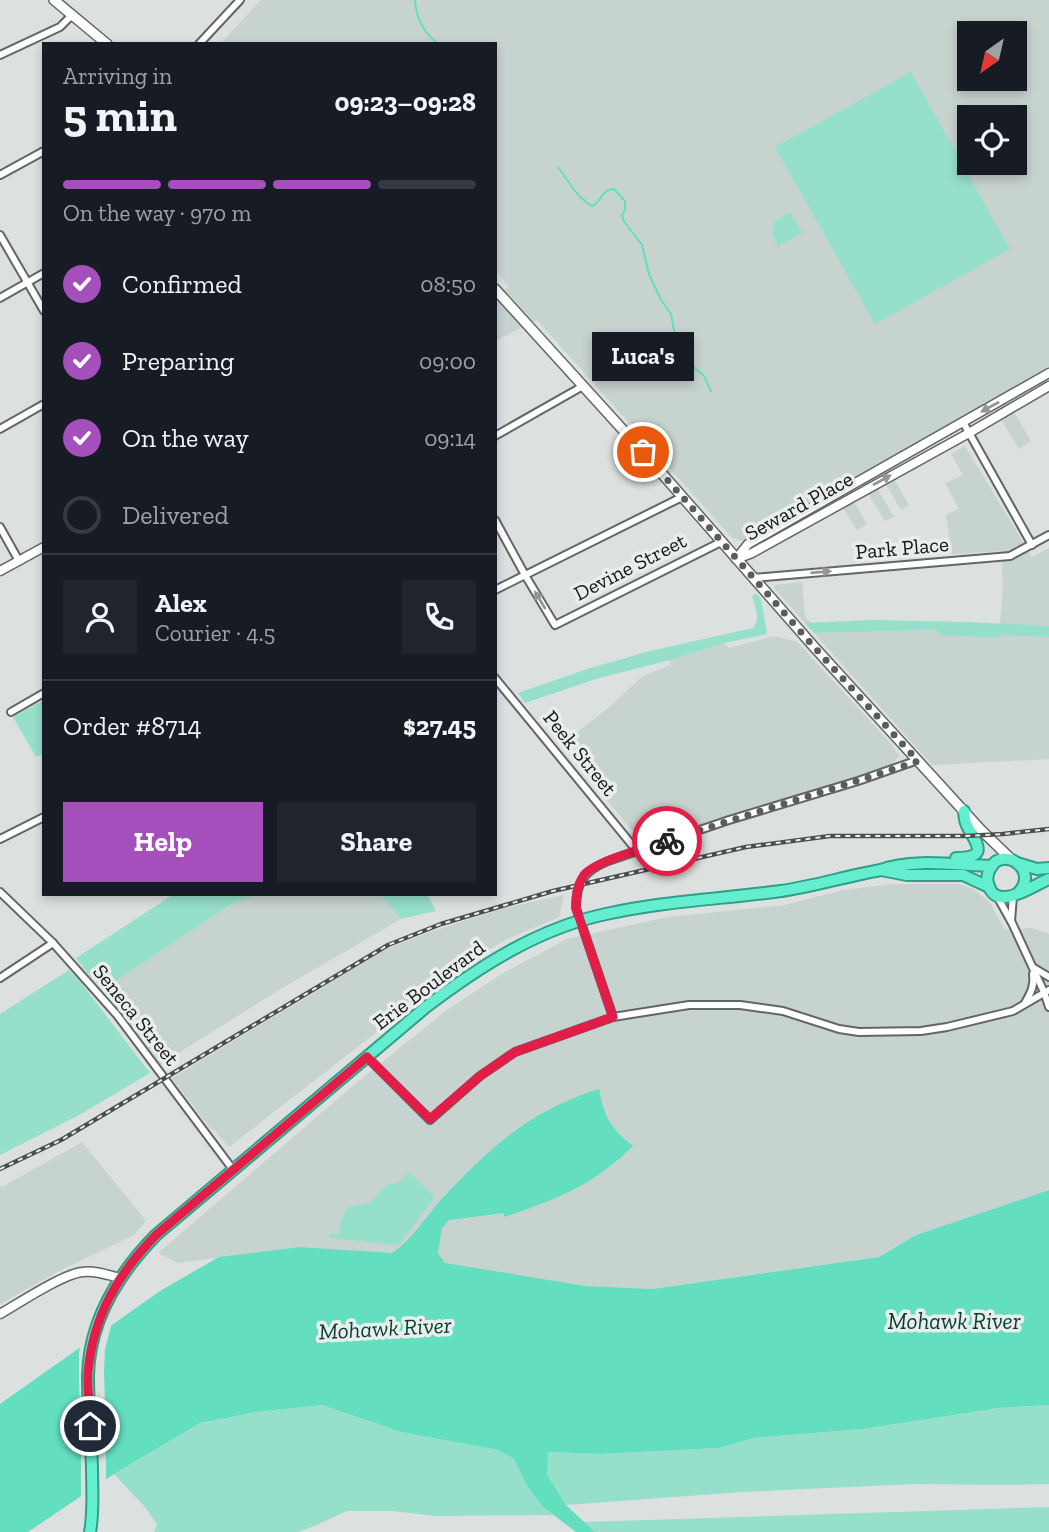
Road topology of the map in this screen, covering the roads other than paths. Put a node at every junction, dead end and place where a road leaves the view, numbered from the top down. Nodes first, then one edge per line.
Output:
1 (54, 0) edge
2 (240, 0) edge
3 (72, 15) junction
4 (105, 42) edge
5 (201, 42) edge
6 (0, 55) edge
7 (42, 152) edge
8 (0, 175) edge
9 (0, 235) edge
10 (42, 274) edge
11 (27, 282) junction
12 (497, 291) edge
13 (0, 298) edge
14 (42, 308) edge
15 (1049, 373) edge
16 (583, 386) junction
17 (1049, 386) edge
18 (42, 405) edge
19 (963, 422) junction
20 (0, 429) edge
21 (969, 433) junction
22 (497, 435) edge
23 (682, 497) junction
24 (497, 524) edge
25 (0, 527) edge
26 (1049, 535) edge
27 (721, 541) junction
28 (1032, 545) junction
29 (42, 548) edge
30 (736, 559) junction
31 (19, 561) junction
32 (0, 571) edge
33 (525, 575) junction
34 (752, 578) junction
35 (497, 589) edge
36 (497, 680) edge
37 (42, 694) edge
38 (11, 712) dead end
39 (918, 761) junction
40 (964, 811) junction
41 (42, 818) edge
42 (981, 830) junction
43 (0, 839) edge
44 (637, 851) junction
45 (1015, 862) junction
46 (943, 864) junction
47 (993, 864) junction
48 (1049, 867) edge
49 (881, 870) junction
50 (1049, 879) edge
51 (993, 891) junction
52 (0, 892) edge
53 (1015, 895) junction
54 (580, 921) junction
55 (1011, 921) junction
56 (53, 943) junction
57 (1032, 967) junction
58 (1049, 977) edge
59 (0, 978) edge
60 (1046, 991) edge
61 (1024, 1005) junction
62 (1049, 1007) edge
63 (613, 1017) junction
64 (367, 1057) junction
65 (234, 1171) junction
66 (117, 1282) junction
67 (0, 1314) edge
68 (91, 1527) edge

1 - 3 main road
2 - 5 street
3 - 4 main road
3 - 6 street
7 - 8 street
9 - 11 street
10 - 11 street
11 - 13 street
11 - 14 street
12 - 16 main road
15 -> 19 street, Seward Place
16 - 22 street
16 - 23 main road
17 - 21 street, Seward Place
18 - 20 street
19 - 21 street
19 - 30 street, Seward Place
21 - 28 street
30 -> 21 street, Seward Place
23 - 27 main road
23 - 33 street
24 - 33 street
25 - 31 street
26 - 28 street, Park Place
27 - 30 main road
27 -> 33 street, Devine Street
34 -> 28 street, Park Place
29 - 31 street
30 - 34 main road
31 - 32 street
33 - 35 street
34 - 39 main road
36 - 44 street, Peek Street
37 - 38 street
39 - 40 main road
39 - 44 street
40 - 42 main road
40 - 46 highway
41 - 43 street
42 - 45 main road
42 - 47 main road
44 - 54 street
45 - 47 highway
45 - 48 highway
45 - 53 highway
46 - 47 highway, Erie Boulevard
46 - 49 highway, Erie Boulevard
47 - 51 highway
49 - 51 highway, Erie Boulevard
49 - 54 highway, Erie Boulevard
50 - 53 highway
51 - 53 highway
51 - 55 street
52 - 56 street, Seneca Street
53 - 55 street
54 - 63 street
54 - 64 highway, Erie Boulevard
55 - 57 street
56 - 59 street
56 - 65 street, Seneca Street
57 - 58 street
57 - 60 street
57 - 61 street
60 - 61 street
60 - 62 street
61 - 63 street
63 - 64 street
64 - 65 highway, Erie Boulevard
65 - 66 highway, Erie Boulevard
66 - 67 street
66 - 68 highway, Erie Boulevard

